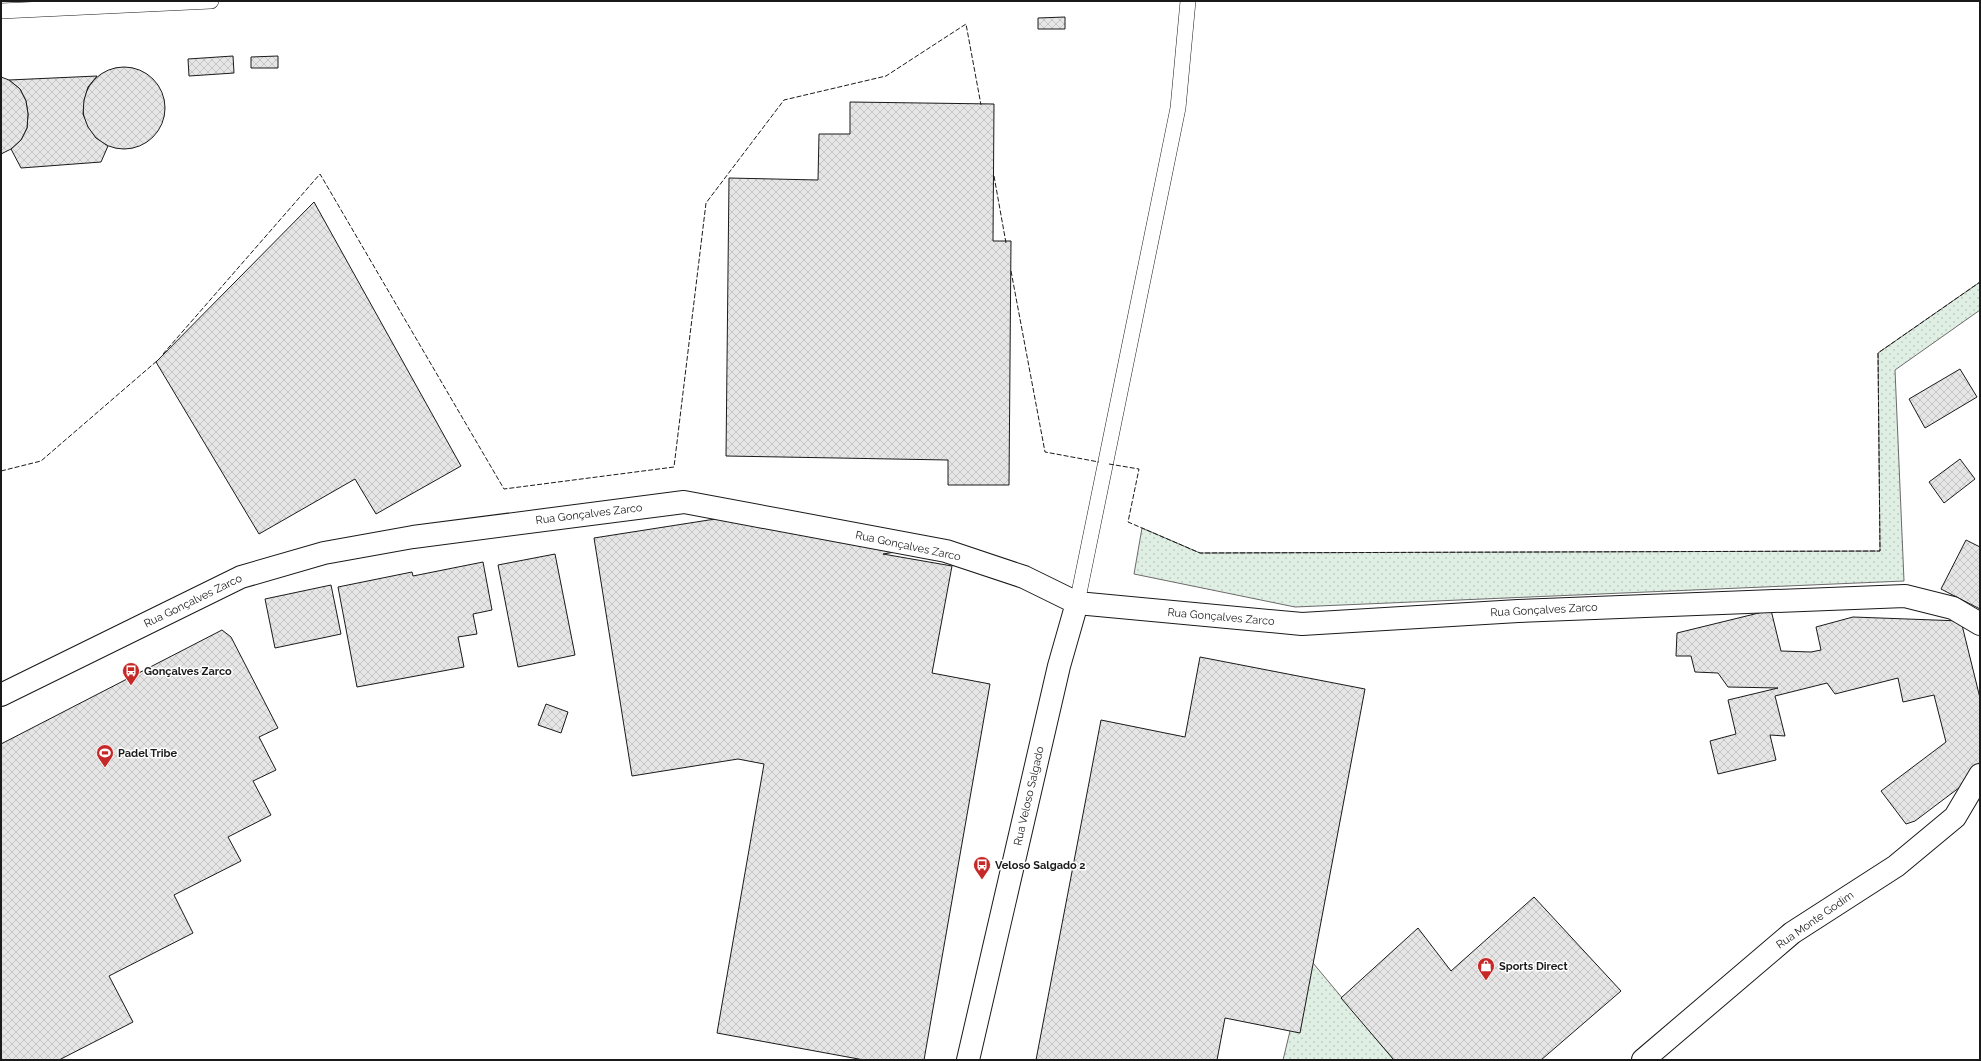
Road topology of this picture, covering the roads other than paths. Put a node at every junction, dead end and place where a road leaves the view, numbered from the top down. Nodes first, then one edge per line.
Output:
1 (211, 1) edge
2 (1188, 1) edge
3 (1, 10) edge
4 (1076, 603) junction
5 (1980, 624) edge
6 (1, 695) edge
7 (1980, 775) edge
8 (968, 1060) edge
9 (1643, 1060) edge

1 - 3 lane
2 - 4 lane
4 - 5 street, Rua Gonçalves Zarco
4 - 6 street, Rua Gonçalves Zarco
4 - 8 street, Rua Veloso Salgado
7 - 9 street, Rua Monte Godim

